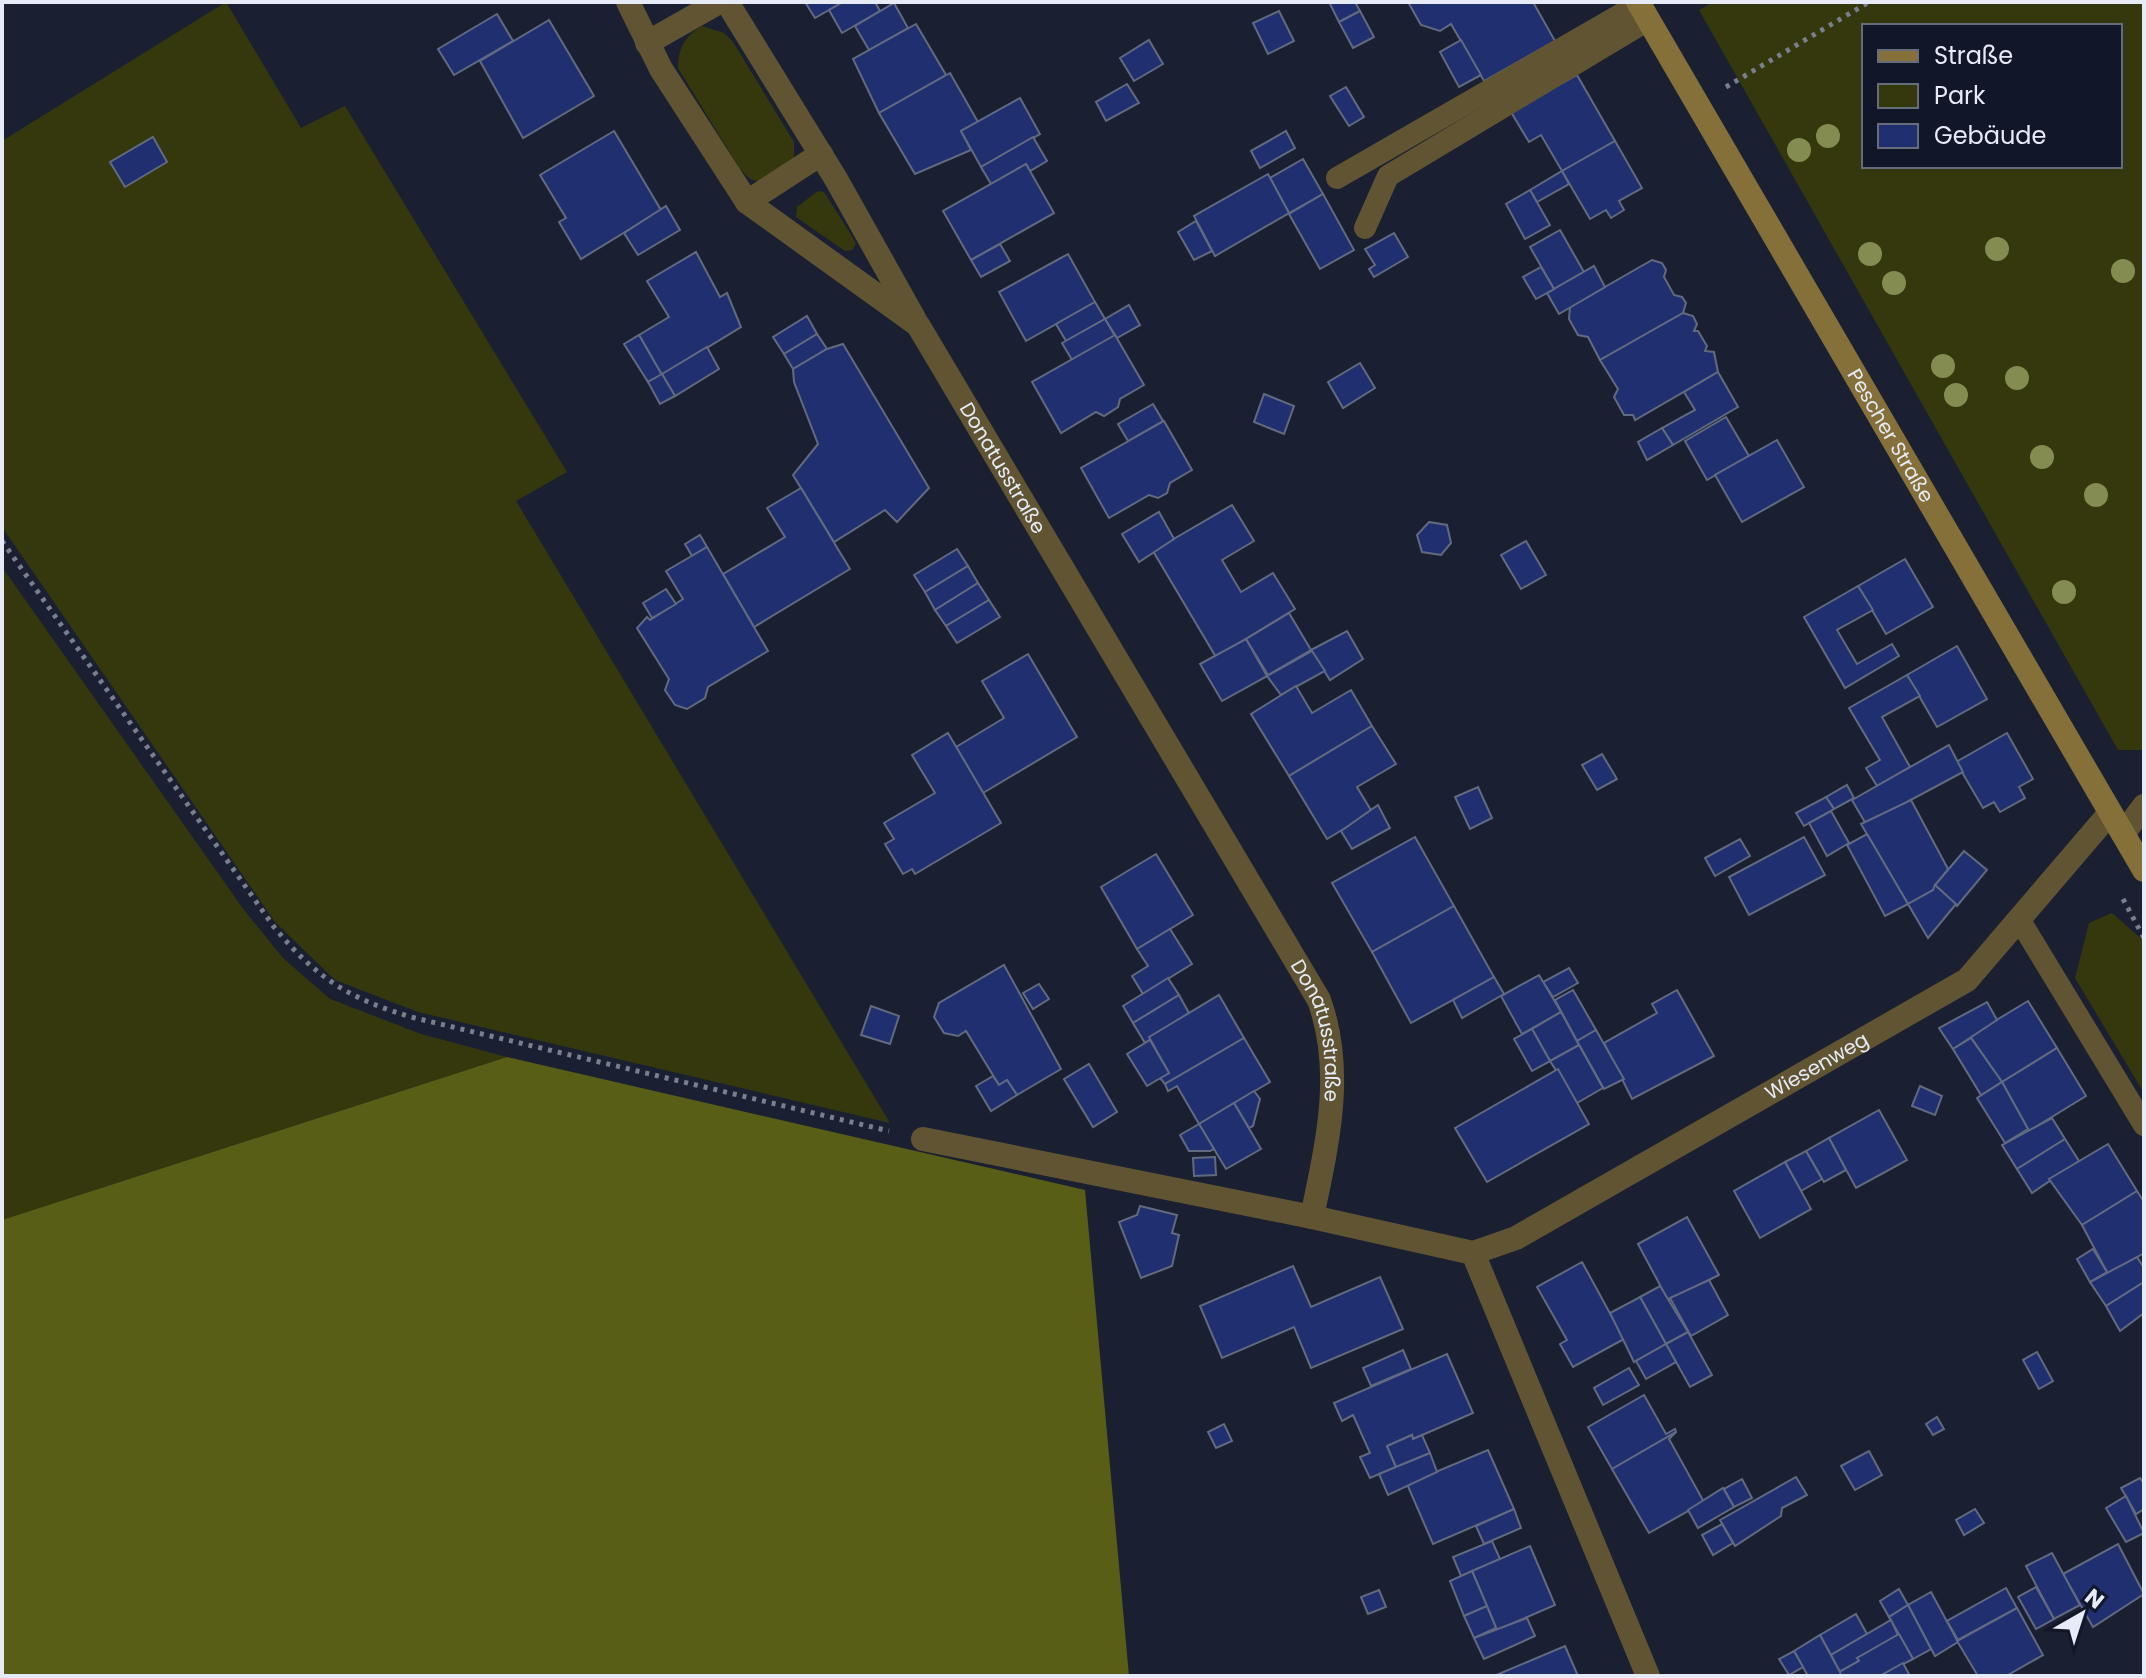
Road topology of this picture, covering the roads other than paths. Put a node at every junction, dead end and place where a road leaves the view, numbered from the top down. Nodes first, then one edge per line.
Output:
1 (628, 2) edge
2 (719, 2) edge
3 (727, 2) edge
4 (1642, 9) edge
5 (647, 43) junction
6 (821, 154) junction
7 (1337, 178) dead end
8 (747, 202) junction
9 (1365, 228) dead end
10 (918, 325) junction
11 (2144, 806) edge
12 (2116, 824) junction
13 (2144, 870) edge
14 (2019, 919) junction
15 (2144, 1125) edge
16 (923, 1139) road end
17 (1312, 1217) junction
18 (1473, 1253) junction
19 (1648, 1676) edge

1 - 5 street, Donatusstraße
2 - 5 street
3 - 6 street, Donatusstraße
4 - 7 lane
4 - 9 lane
4 - 12 main road, Pescher Straße
5 - 8 street, Donatusstraße
6 - 8 street
6 - 10 street, Donatusstraße
8 - 10 street, Donatusstraße
10 - 17 street, Donatusstraße
11 - 12 street, Wiesenweg
12 - 13 main road, Pescher Straße
12 - 14 street, Wiesenweg
14 - 15 lane
14 - 18 street, Wiesenweg
16 - 17 street
17 - 18 street
18 - 19 street

